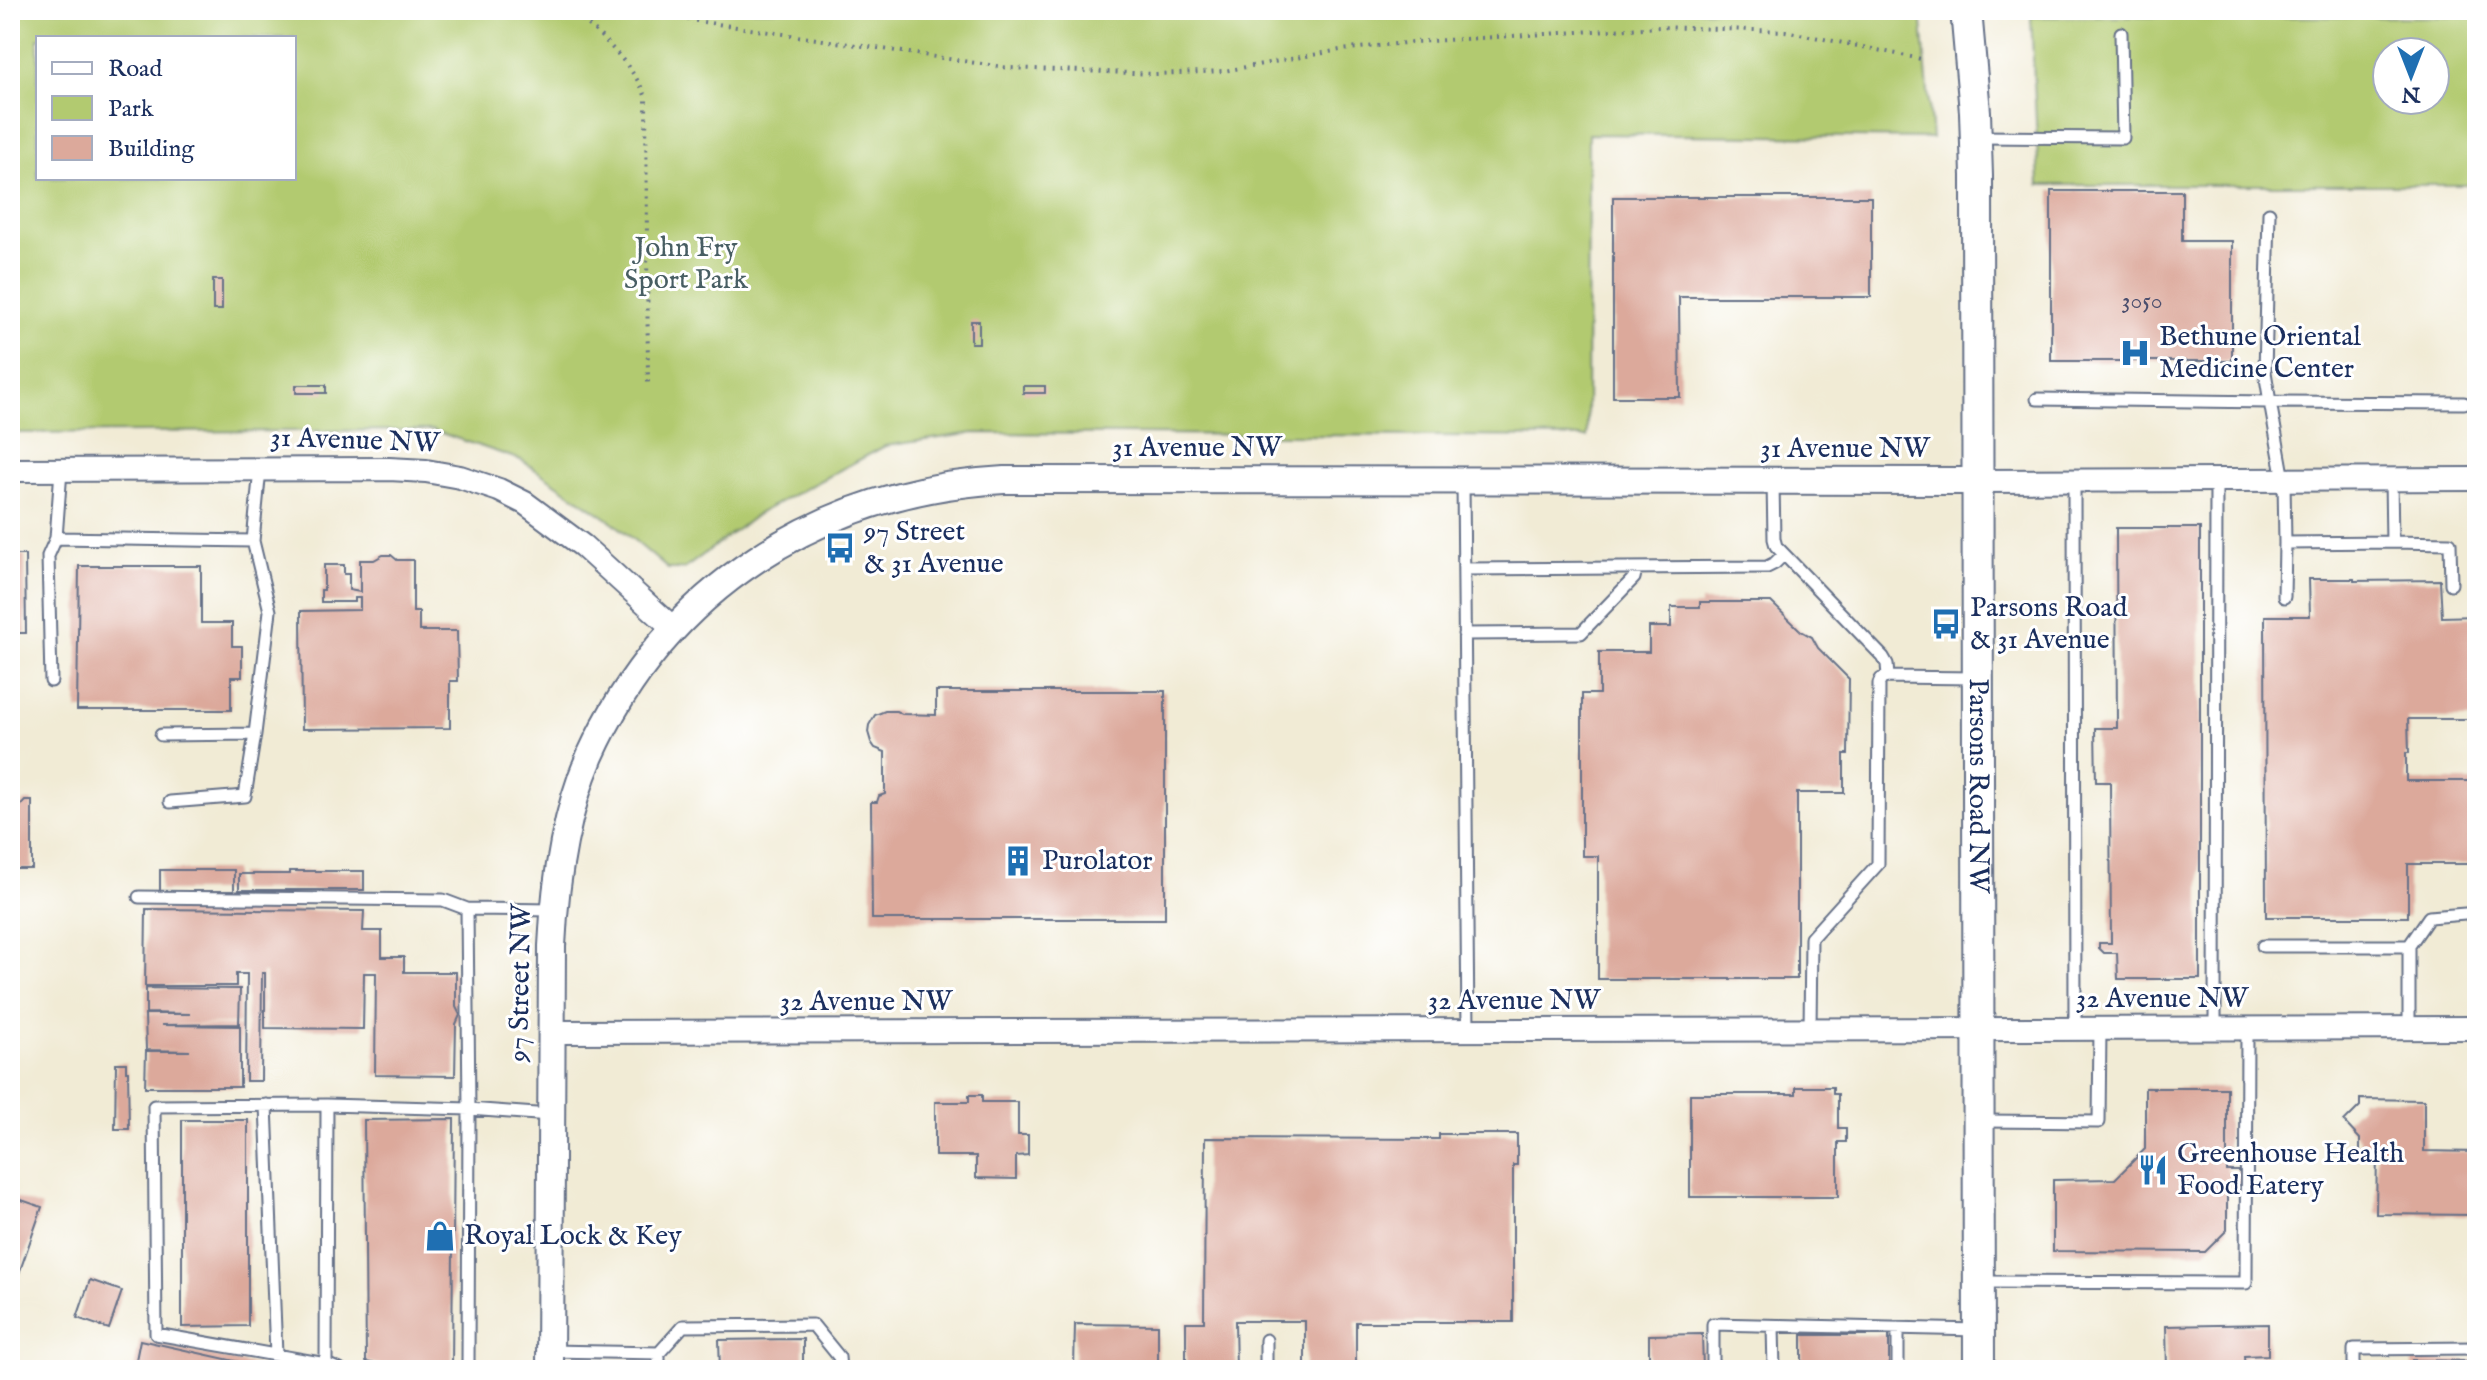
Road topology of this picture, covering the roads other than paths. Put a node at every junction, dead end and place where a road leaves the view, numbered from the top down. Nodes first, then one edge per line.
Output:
1 (1966, 10) edge
2 (2121, 33) dead end
3 (1976, 137) junction
4 (2269, 213) dead end
5 (2037, 399) dead end
6 (2270, 402) junction
7 (2464, 403) dead end
8 (260, 469) junction
9 (10, 470) edge
10 (61, 470) junction
11 (2391, 479) junction
12 (2477, 479) edge
13 (2216, 480) junction
14 (2284, 480) junction
15 (1462, 481) junction
16 (1773, 481) junction
17 (1976, 481) junction
18 (2074, 481) junction
19 (56, 538) junction
20 (253, 541) junction
21 (2392, 542) junction
22 (2285, 543) junction
23 (1783, 555) junction
24 (1464, 569) junction
25 (1636, 569) junction
26 (2451, 584) dead end
27 (2284, 597) dead end
28 (674, 629) junction
29 (1464, 634) junction
30 (1888, 677) junction
31 (1977, 678) junction
32 (51, 681) dead end
33 (255, 734) junction
34 (161, 735) dead end
35 (170, 802) dead end
36 (139, 897) dead end
37 (467, 909) junction
38 (553, 910) junction
39 (2477, 913) edge
40 (2263, 946) dead end
41 (2409, 946) junction
42 (2477, 1028) edge
43 (2075, 1029) junction
44 (2100, 1029) junction
45 (2215, 1029) junction
46 (2247, 1029) junction
47 (2409, 1029) junction
48 (1810, 1030) junction
49 (1978, 1030) junction
50 (1468, 1031) junction
51 (551, 1032) junction
52 (266, 1105) junction
53 (327, 1105) junction
54 (469, 1109) junction
55 (551, 1115) junction
56 (1977, 1121) junction
57 (1978, 1282) junction
58 (1773, 1326) junction
59 (1898, 1328) junction
60 (1979, 1330) junction
61 (1266, 1340) dead end
62 (2477, 1348) edge
63 (659, 1353) junction
64 (276, 1355) junction
65 (550, 1361) edge
66 (326, 1364) junction
67 (340, 1370) edge
68 (468, 1370) edge
69 (659, 1370) edge
70 (840, 1370) edge
71 (1266, 1370) edge
72 (1713, 1370) edge
73 (1774, 1370) edge
74 (1898, 1370) edge
75 (1979, 1370) edge
76 (2354, 1370) edge

1 - 3 main road, Parsons Road NW
2 - 3 lane
3 - 17 main road, Parsons Road NW
4 - 6 lane
5 - 6 lane
6 - 7 lane
6 - 14 lane
8 - 10 street, 31 Avenue NW
8 - 20 lane
8 - 28 street, 31 Avenue NW
9 - 10 street, 31 Avenue NW
10 - 19 lane
11 - 12 street, 31 Avenue NW
11 - 14 street, 31 Avenue NW
11 - 21 lane
13 - 14 street, 31 Avenue NW
13 - 18 street, 31 Avenue NW
13 - 45 lane
14 - 22 lane
15 - 16 street, 31 Avenue NW
15 - 24 lane
15 - 28 street, 31 Avenue NW
16 - 17 street, 31 Avenue NW
16 - 23 lane
17 - 18 street, 31 Avenue NW
17 - 31 main road, Parsons Road NW
18 - 43 lane
19 - 20 lane
19 - 32 lane
20 - 33 lane
21 - 22 lane
21 - 26 lane
22 - 27 lane
23 - 25 lane
23 - 30 lane
24 - 25 lane
24 - 29 lane
25 - 29 lane
28 - 38 street, 97 Street NW
29 - 50 lane
30 - 31 lane
30 - 48 lane
31 - 49 main road, Parsons Road NW
33 - 34 lane
33 - 35 lane
36 - 37 lane
37 - 38 lane
37 - 54 lane
38 - 51 street, 97 Street NW
39 - 41 lane
40 - 41 lane
41 - 47 lane
42 - 47 street, 32 Avenue NW
43 - 44 street, 32 Avenue NW
43 - 49 street, 32 Avenue NW
44 - 45 street, 32 Avenue NW
44 - 56 lane
45 - 46 street, 32 Avenue NW
46 - 47 street, 32 Avenue NW
46 - 57 lane
48 - 49 street, 32 Avenue NW
48 - 50 street, 32 Avenue NW
49 - 56 main road, Parsons Road NW
50 - 51 street, 32 Avenue NW
51 - 55 street, 97 Street NW
52 - 53 lane
52 - 64 lane
52 - 64 lane
53 - 54 lane
53 - 66 lane
54 - 55 lane
54 - 68 lane
55 - 65 street, 97 Street NW
56 - 57 main road, Parsons Road NW
57 - 60 main road, Parsons Road NW
58 - 59 lane
58 - 72 lane
58 - 73 lane
59 - 60 lane
59 - 74 lane
60 - 75 main road, Parsons Road NW
61 - 71 lane
62 - 76 lane
63 - 65 lane
63 - 69 lane
63 - 70 lane
64 - 66 lane
66 - 67 lane

